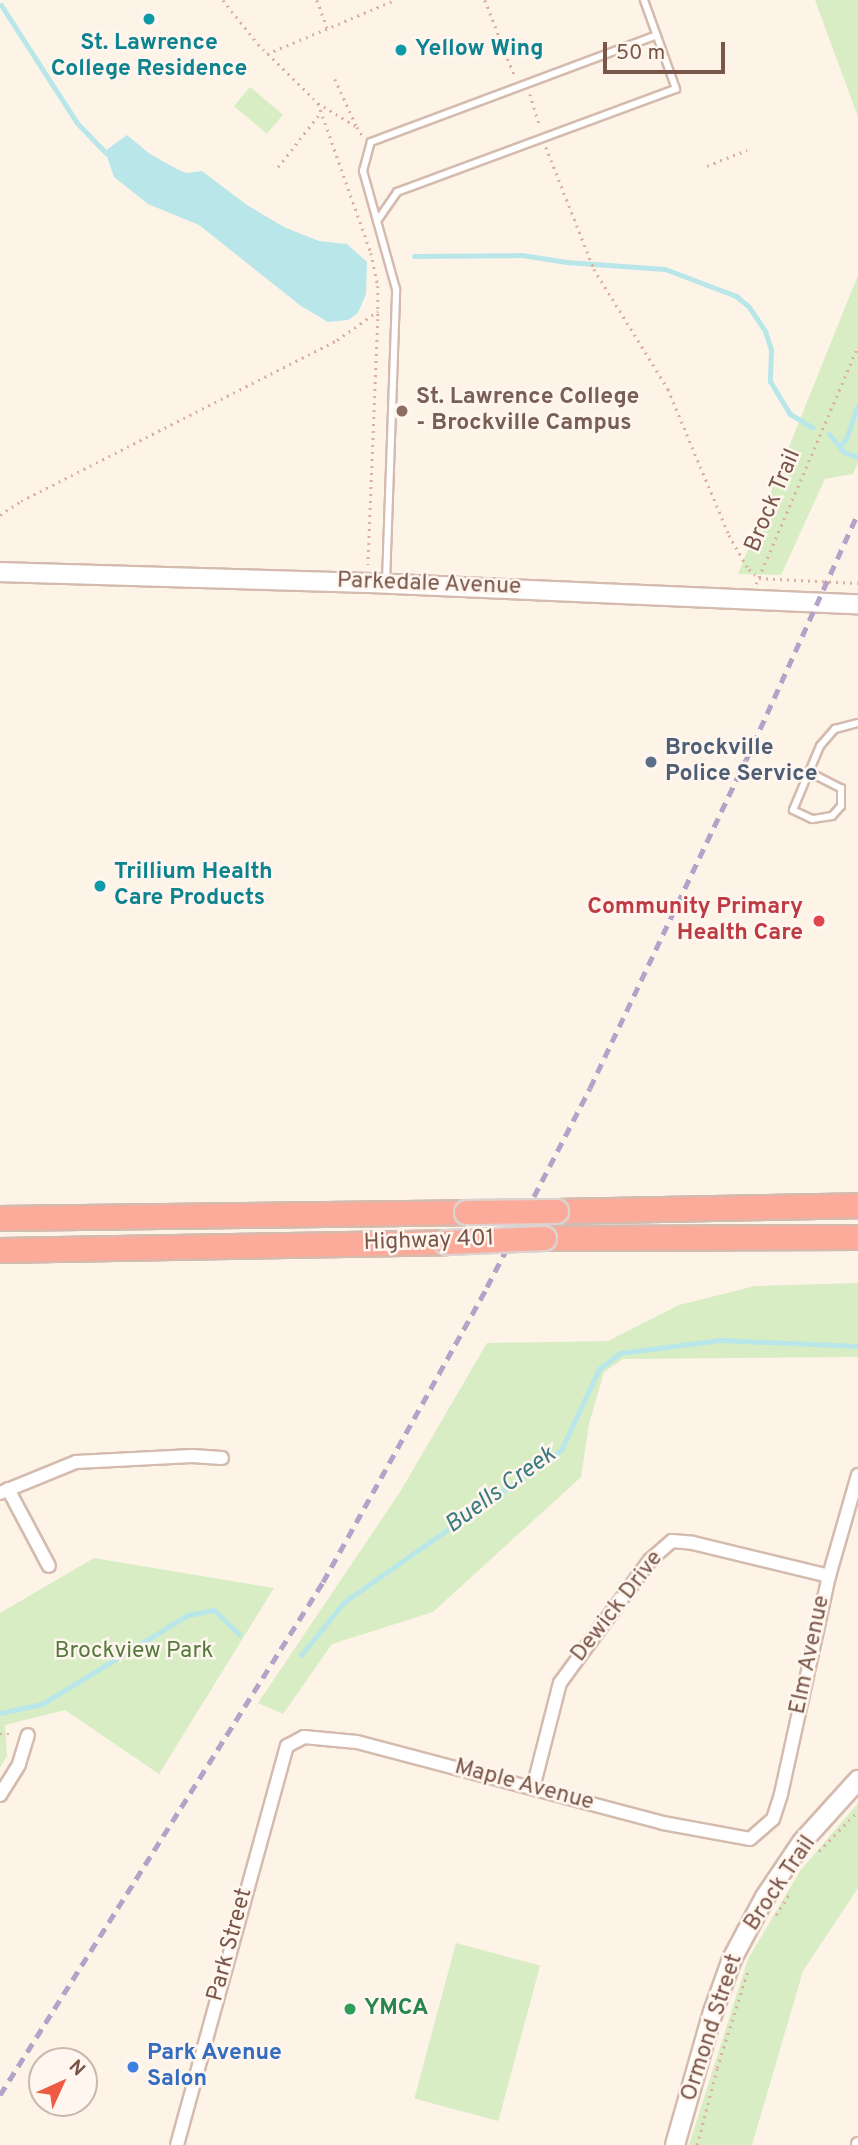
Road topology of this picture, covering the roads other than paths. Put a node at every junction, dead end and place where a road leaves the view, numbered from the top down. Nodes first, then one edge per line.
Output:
1 (644, 0) edge
2 (657, 35) junction
3 (377, 221) junction
4 (0, 572) edge
5 (377, 583) junction
6 (858, 604) edge
7 (858, 723) edge
8 (809, 772) junction
9 (858, 1205) edge
10 (0, 1218) edge
11 (858, 1237) edge
12 (0, 1250) edge
13 (222, 1458) dead end
14 (858, 1475) edge
15 (4, 1491) edge
16 (49, 1566) dead end
17 (829, 1576) junction
18 (28, 1735) dead end
19 (287, 1746) joint
20 (858, 1780) edge
21 (533, 1788) junction
22 (0, 1794) edge
23 (761, 1833) joint
24 (177, 2145) edge
25 (675, 2145) edge

1 - 2 lane
2 - 3 lane
2 - 3 lane
3 - 5 lane
4 - 5 main road, Parkedale Avenue
5 - 6 main road, Parkedale Avenue
7 - 8 lane
8 - 8 lane
9 - 10 highway, Highway 401, bridge
11 - 12 highway, Highway 401, bridge
13 - 15 street
14 - 17 street, Elm Avenue
15 - 16 street
17 - 21 street, Dewick Drive
17 - 23 street, Elm Avenue
18 - 22 street
19 - 21 street, Maple Avenue
19 - 24 street, Park Street
20 - 25 main road, Ormond Street
21 - 23 street, Maple Avenue

